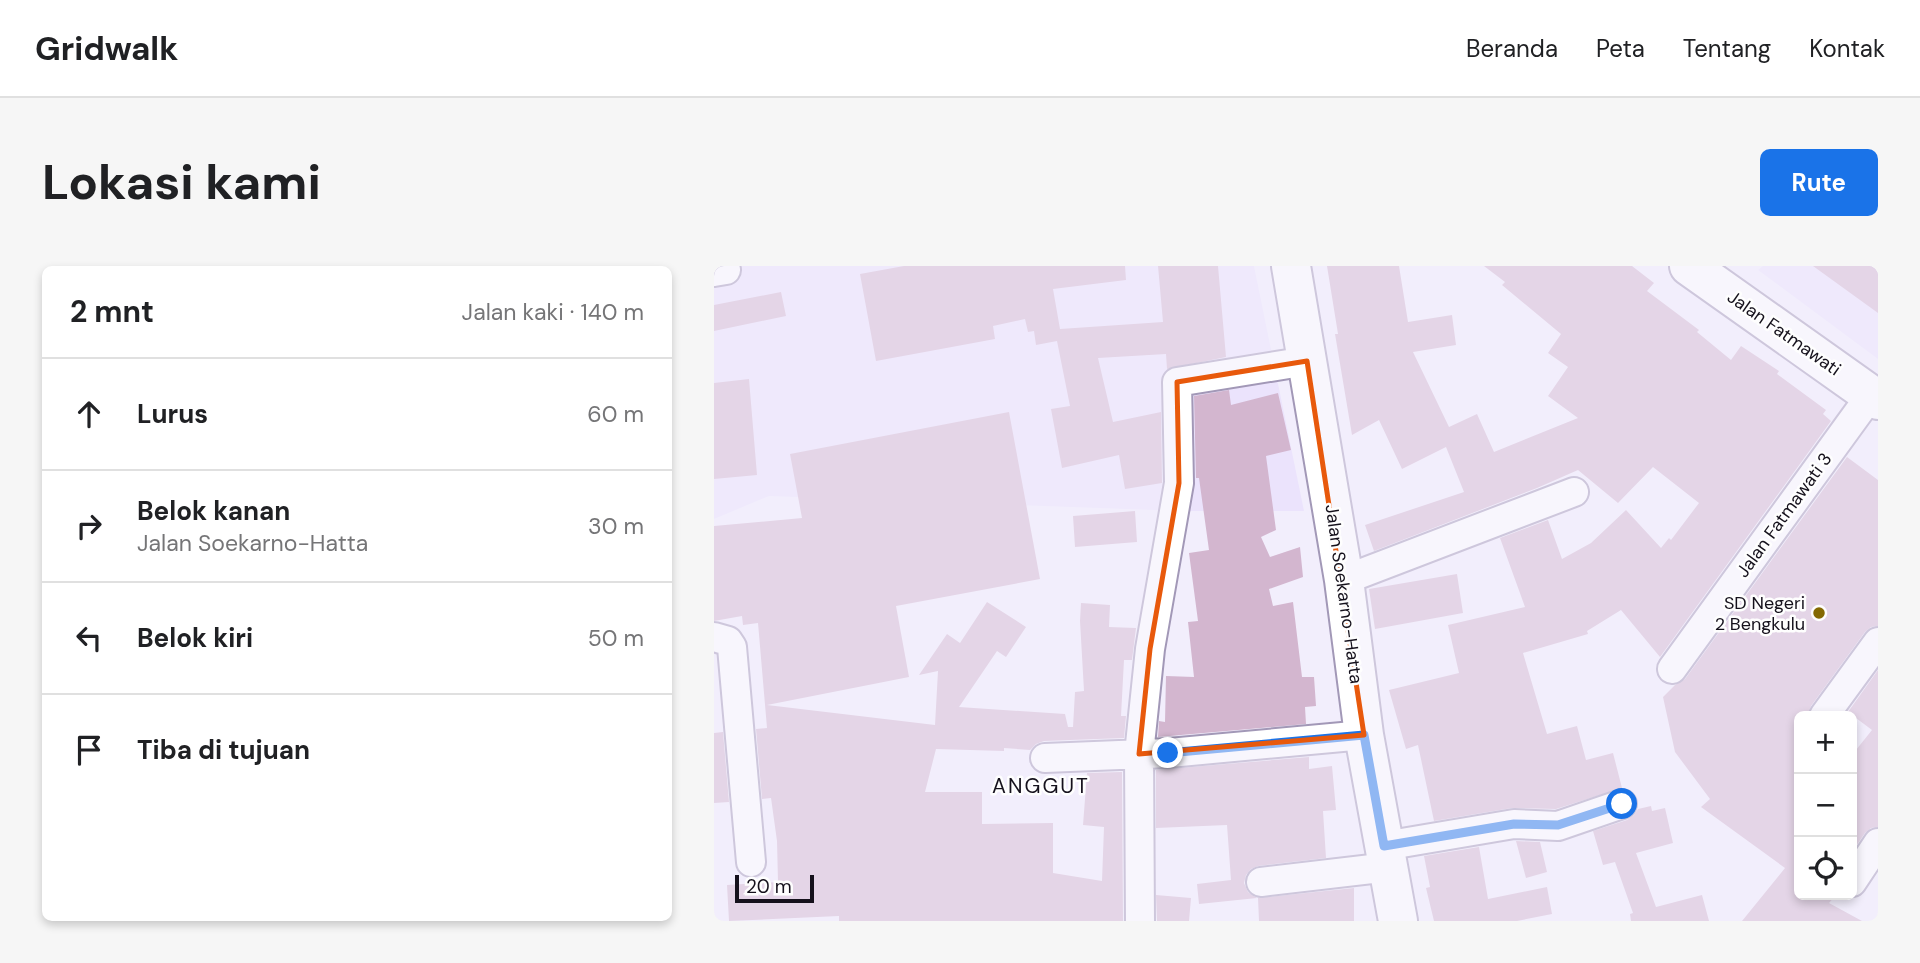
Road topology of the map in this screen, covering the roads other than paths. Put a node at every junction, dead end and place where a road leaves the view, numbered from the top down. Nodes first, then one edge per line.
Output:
1 (1291, 266) edge
2 (1689, 266) edge
3 (1307, 361) junction
4 (1874, 398) edge
5 (1574, 492) dead end
6 (1344, 580) junction
7 (714, 637) edge
8 (1878, 642) edge
9 (1672, 668) dead end
10 (1828, 711) edge
11 (1364, 735) junction
12 (1139, 754) junction
13 (1045, 758) dead end
14 (1622, 804) dead end
15 (1878, 843) edge
16 (1386, 856) junction
17 (751, 862) dead end
18 (1857, 874) edge
19 (1261, 882) dead end
20 (1140, 921) edge
21 (1398, 921) edge

1 - 3 main road, Jalan Soekarno-Hatta
2 - 4 main road, Jalan Fatmawati
3 - 6 main road, Jalan Soekarno-Hatta
3 - 12 street
4 - 9 street, Jalan Fatmawati 3
5 - 6 street
6 - 11 main road, Jalan Soekarno-Hatta
7 - 17 street
8 - 10 street
11 - 12 street
11 - 16 main road, Jalan Soekarno-Hatta
12 - 13 street
12 - 20 street
14 - 16 street
15 - 18 street
16 - 19 street
16 - 21 main road, Jalan Soekarno-Hatta

